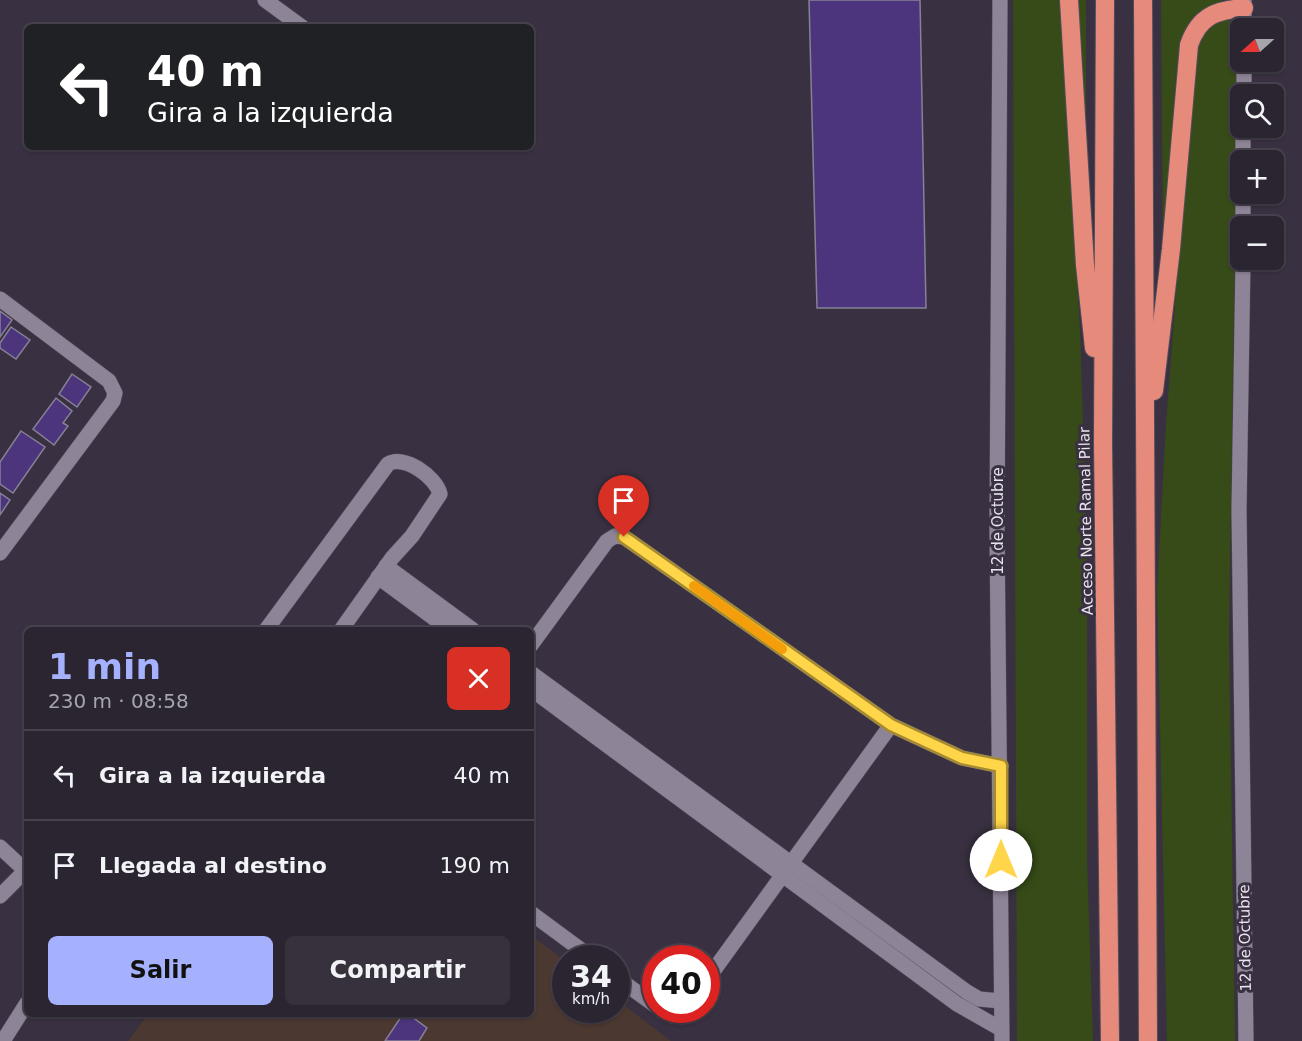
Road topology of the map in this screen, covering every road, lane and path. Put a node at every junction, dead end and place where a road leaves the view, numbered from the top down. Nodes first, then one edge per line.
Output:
1 (265, 0) edge
2 (1000, 0) edge
3 (1068, 0) edge
4 (1105, 0) edge
5 (1143, 0) edge
6 (1244, 4) edge
7 (299, 24) edge
8 (1242, 270) edge
9 (0, 299) edge
10 (1103, 443) junction
11 (1144, 468) junction
12 (0, 553) edge
13 (382, 571) junction
14 (268, 627) edge
15 (343, 627) edge
16 (447, 627) edge
17 (468, 627) edge
18 (534, 641) edge
19 (534, 675) edge
20 (534, 691) edge
21 (891, 725) junction
22 (1001, 766) junction
23 (0, 847) edge
24 (24, 869) edge
25 (788, 869) junction
26 (24, 873) edge
27 (0, 896) edge
28 (534, 915) edge
29 (574, 945) edge
30 (720, 962) edge
31 (1001, 1000) junction
32 (24, 1008) edge
33 (1001, 1035) edge
34 (3, 1041) edge
35 (1110, 1041) edge
36 (1148, 1041) edge
37 (1246, 1041) edge

1 - 7 street
2 - 22 street, 12 de Octubre
3 - 10 highway
4 - 10 highway, Acceso Norte Ramal Pilar
5 - 11 highway
6 - 11 highway
8 - 37 street, 12 de Octubre
9 - 12 street
10 - 35 highway, Acceso Norte Ramal Pilar
11 - 36 highway
13 - 14 street
13 - 15 street
13 - 16 street
13 - 17 street
18 - 21 street
19 - 25 street
20 - 25 street
21 - 22 street
21 - 25 street
22 - 31 street, 12 de Octubre
23 - 24 street
25 - 30 street
25 - 31 street
25 - 33 street
26 - 27 street
28 - 29 street
31 - 33 street, 12 de Octubre
32 - 34 street

